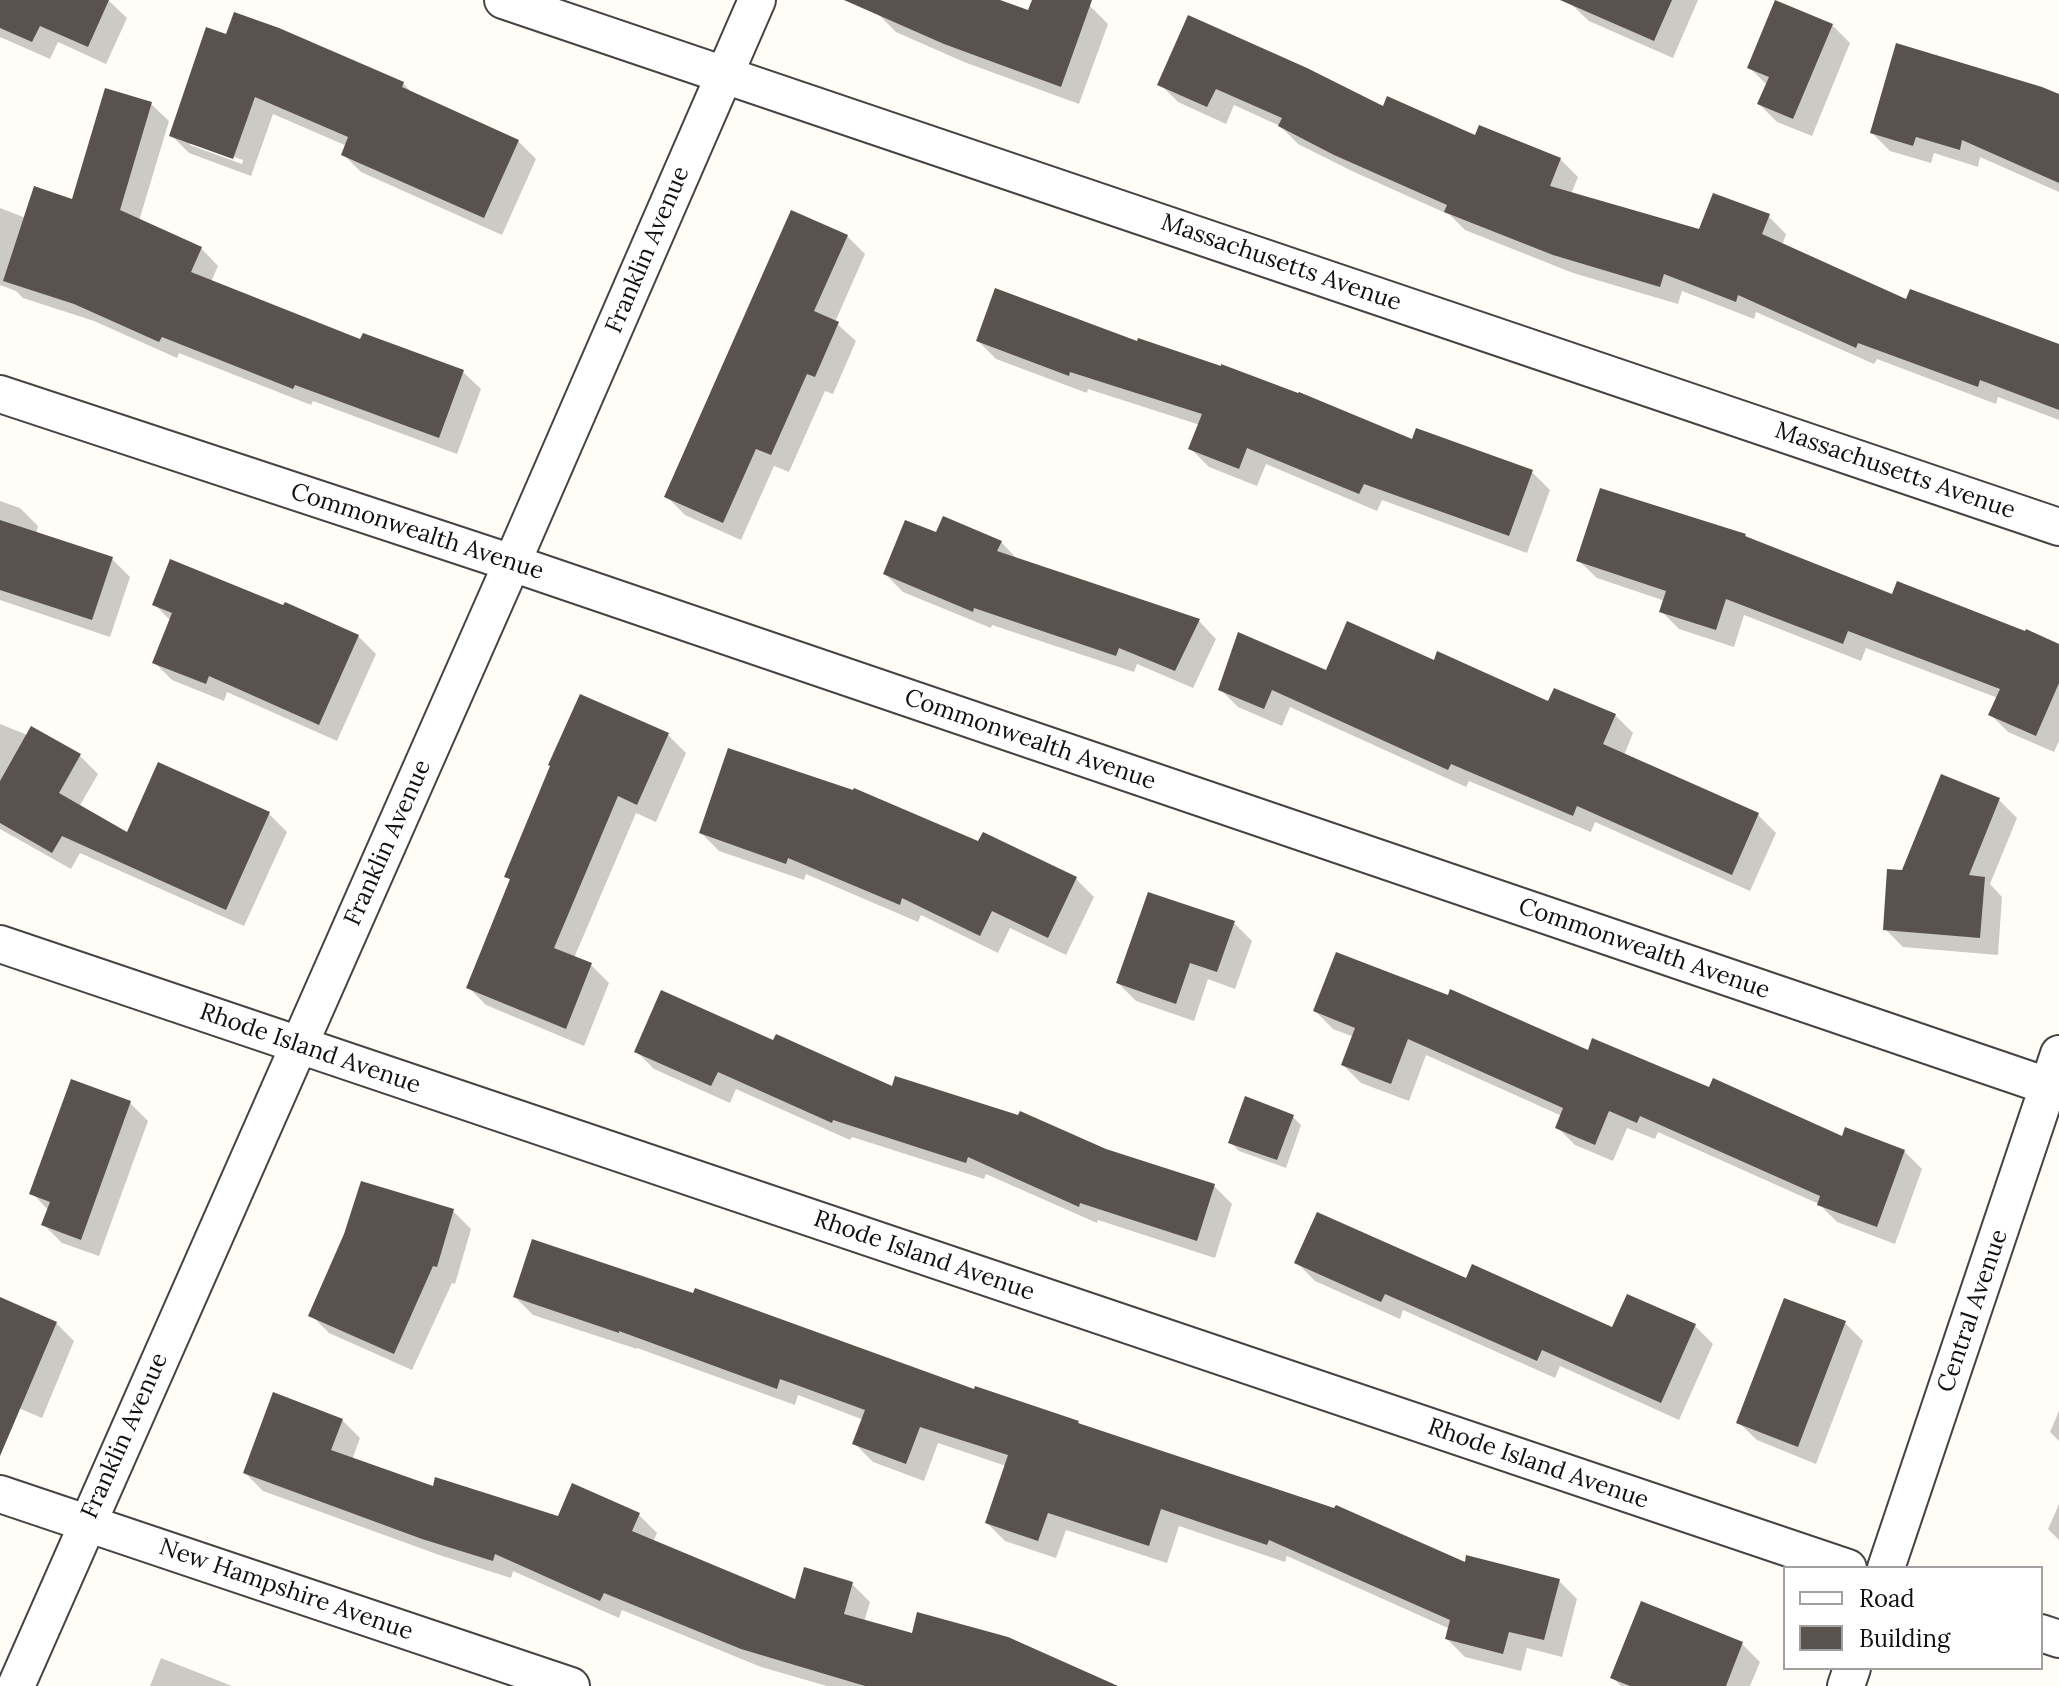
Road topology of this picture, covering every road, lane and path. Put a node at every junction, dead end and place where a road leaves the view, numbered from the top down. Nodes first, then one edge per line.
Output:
1 (503, 0) edge
2 (757, 0) edge
3 (724, 75) junction
4 (0, 394) edge
5 (2059, 527) edge
6 (512, 563) junction
7 (0, 944) edge
8 (298, 1045) junction
9 (2055, 1077) edge
10 (0, 1494) edge
11 (87, 1523) junction
12 (1842, 1566) edge
13 (1887, 1566) edge
14 (16, 1686) edge
15 (571, 1686) edge

1 - 3 street, Massachusetts Avenue
2 - 3 street, Franklin Avenue
3 - 5 street, Massachusetts Avenue
3 - 6 street, Franklin Avenue
4 - 6 street, Commonwealth Avenue
6 - 8 street, Franklin Avenue
6 - 9 street, Commonwealth Avenue
7 - 8 street, Rhode Island Avenue
8 - 11 street, Franklin Avenue
8 - 12 street, Rhode Island Avenue
9 - 13 street, Central Avenue
10 - 11 street, New Hampshire Avenue
11 - 14 street, Franklin Avenue
11 - 15 street, New Hampshire Avenue

